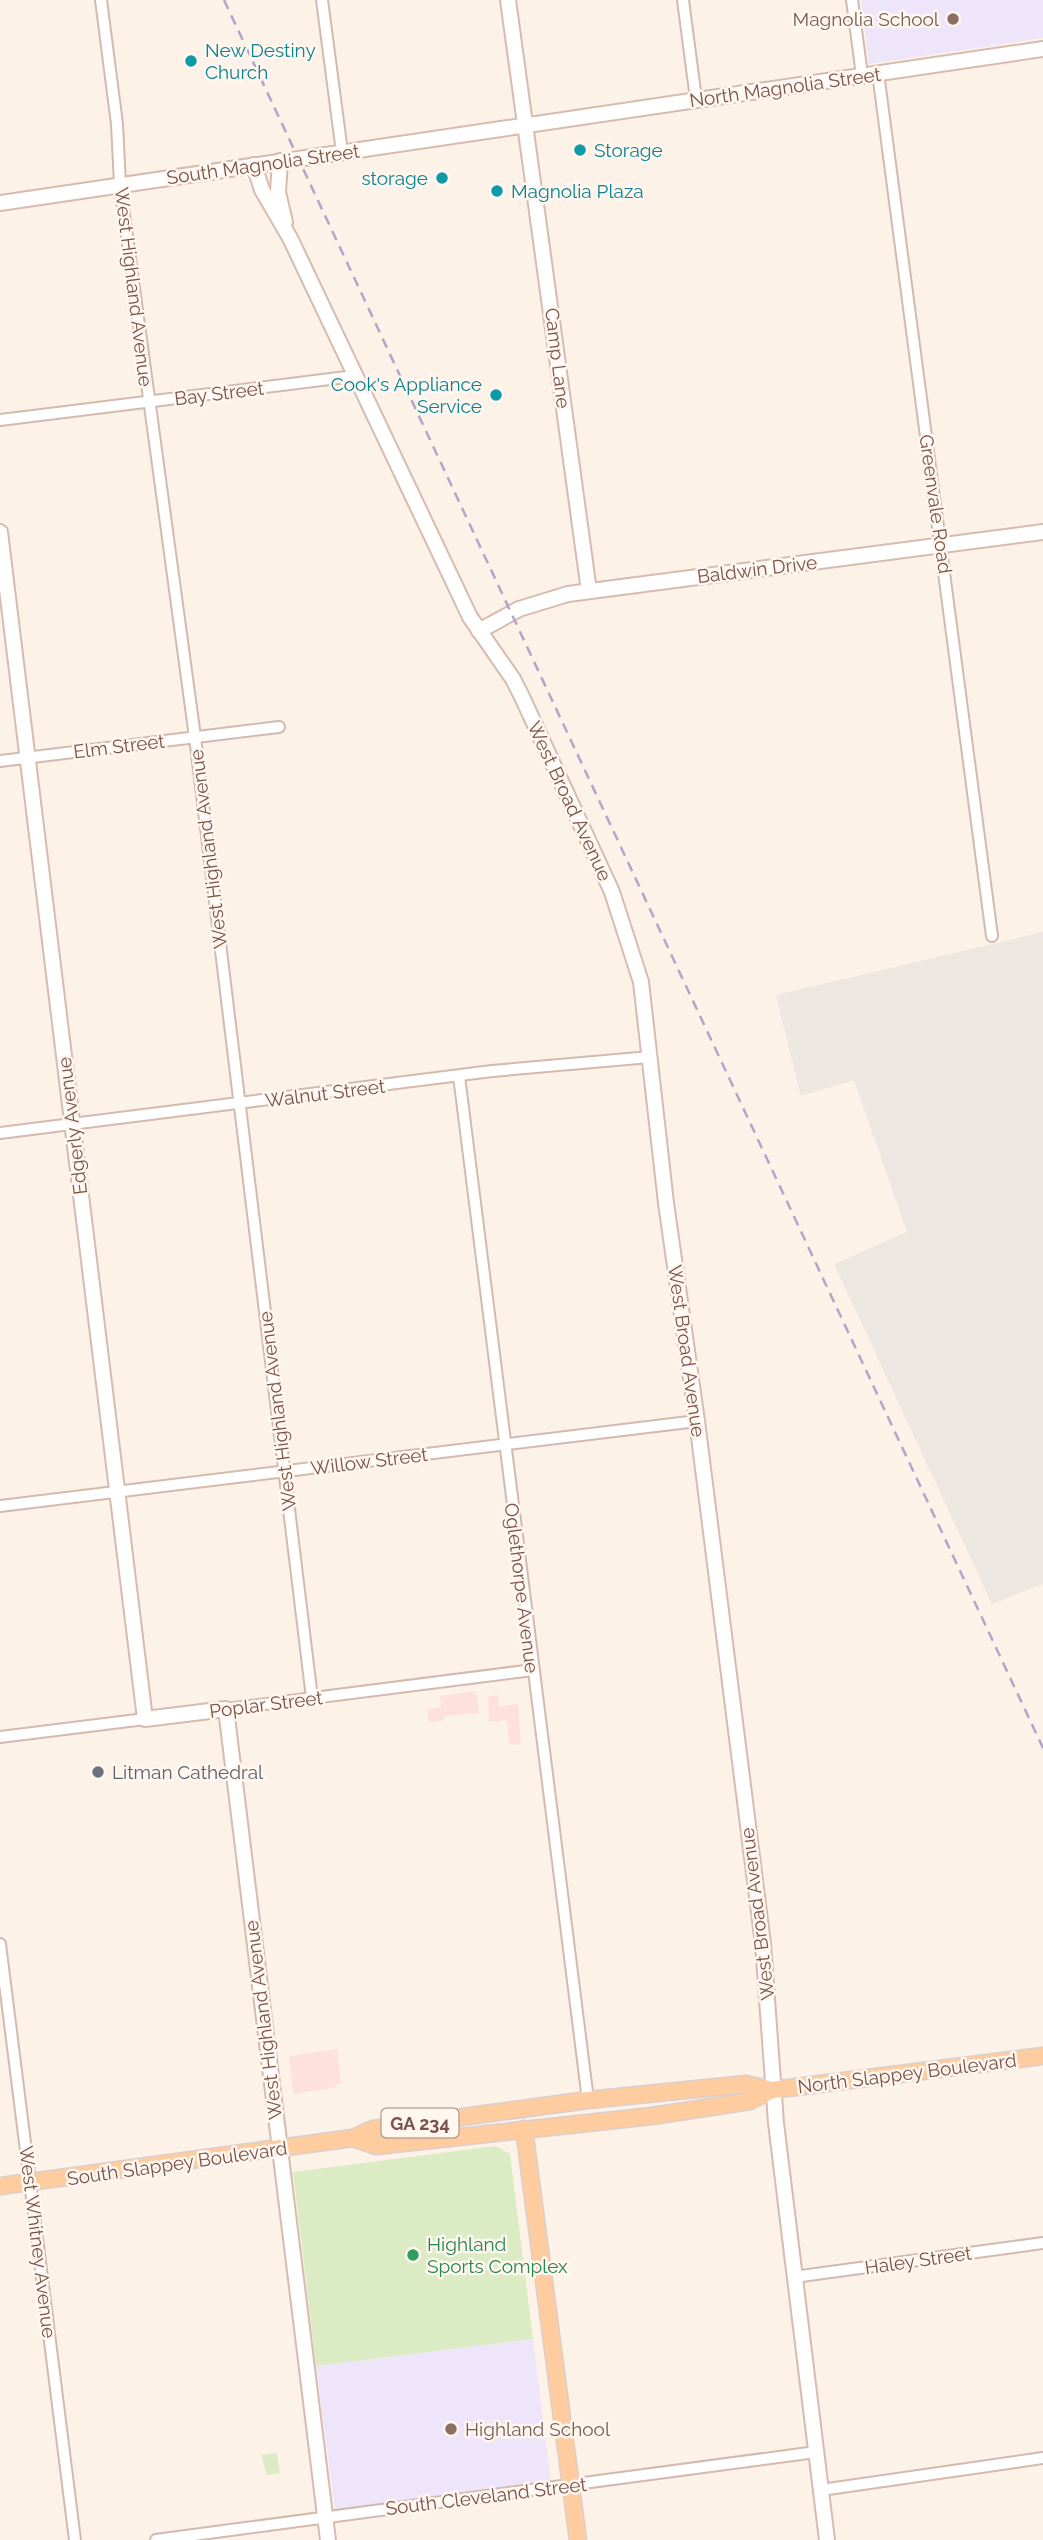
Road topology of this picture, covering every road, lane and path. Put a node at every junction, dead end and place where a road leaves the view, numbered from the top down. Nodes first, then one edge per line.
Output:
1 (101, 0) edge
2 (322, 0) edge
3 (508, 0) edge
4 (683, 0) edge
5 (852, 0) edge
6 (1043, 49) edge
7 (878, 73) junction
8 (862, 75) junction
9 (696, 99) junction
10 (527, 125) junction
11 (342, 152) junction
12 (280, 161) junction
13 (254, 165) junction
14 (120, 185) junction
15 (0, 203) edge
16 (289, 238) junction
17 (354, 376) junction
18 (148, 402) junction
19 (0, 420) edge
20 (0, 532) edge
21 (1043, 532) edge
22 (941, 545) junction
23 (589, 591) junction
24 (479, 631) junction
25 (279, 727) dead end
26 (195, 737) junction
27 (27, 758) junction
28 (0, 761) edge
29 (992, 936) dead end
30 (650, 1057) junction
31 (459, 1076) junction
32 (239, 1104) junction
33 (72, 1125) junction
34 (0, 1133) edge
35 (697, 1421) junction
36 (504, 1444) junction
37 (285, 1472) junction
38 (117, 1494) junction
39 (0, 1506) edge
40 (533, 1670) junction
41 (312, 1698) junction
42 (226, 1709) junction
43 (145, 1719) junction
44 (0, 1737) edge
45 (0, 1944) edge
46 (1043, 2056) edge
47 (772, 2090) junction
48 (588, 2100) junction
49 (552, 2105) junction
50 (489, 2113) junction
51 (524, 2129) junction
52 (353, 2138) junction
53 (278, 2148) junction
54 (30, 2182) junction
55 (0, 2186) edge
56 (1043, 2243) edge
57 (794, 2277) junction
58 (816, 2452) junction
59 (1043, 2458) edge
60 (571, 2484) junction
61 (821, 2490) junction
62 (325, 2517) junction
63 (75, 2540) edge
64 (156, 2540) edge
65 (328, 2540) edge
66 (578, 2540) edge
67 (827, 2540) edge

1 - 14 street, West Highland Avenue
2 - 11 street
3 - 10 street
4 - 9 street
5 - 8 street
6 - 7 street, North Magnolia Street
7 - 8 street, North Magnolia Street
7 - 22 street, Greenvale Road
8 - 9 street, North Magnolia Street
9 - 10 street, North Magnolia Street
10 - 11 street, South Magnolia Street
10 - 23 street, Camp Lane
11 - 12 street, South Magnolia Street
12 - 13 street, South Magnolia Street
12 - 16 street, West Broad Avenue
13 - 14 street, South Magnolia Street
13 - 16 street, West Broad Avenue
14 - 15 street, South Magnolia Street
14 - 18 street, West Highland Avenue
16 - 17 street, West Broad Avenue
17 - 18 street, Bay Street
17 - 24 street, West Broad Avenue
18 - 19 street, Bay Street
18 - 26 street, West Highland Avenue
20 - 27 street, Edgerly Avenue
21 - 22 street, Baldwin Drive
22 - 23 street, Baldwin Drive
22 - 29 street, Greenvale Road
23 - 24 street, Baldwin Drive
24 - 30 street, West Broad Avenue
25 - 26 street, Elm Street
26 - 27 street, Elm Street
26 - 32 street, West Highland Avenue
27 - 28 street, Elm Street
27 - 33 street, Edgerly Avenue
30 - 31 street, Walnut Street
30 - 35 street, West Broad Avenue
31 - 32 street, Walnut Street
31 - 36 street, Oglethorpe Avenue
32 - 33 street, Walnut Street
32 - 37 street, West Highland Avenue
33 - 34 street, Walnut Street
33 - 38 street, Edgerly Avenue
35 - 36 street, Willow Street
35 - 47 street, West Broad Avenue
36 - 37 street, Willow Street
36 - 40 street, Oglethorpe Avenue
37 - 38 street, Willow Street
37 - 41 street, West Highland Avenue
38 - 39 street, Willow Street
38 - 43 street, Edgerly Avenue
40 - 41 street, Poplar Street
40 - 48 street, Oglethorpe Avenue
41 - 42 street, Poplar Street
42 - 43 street, Poplar Street
42 - 53 street, West Highland Avenue
43 - 44 street, Poplar Street
45 - 54 street, West Whitney Avenue
46 - 47 main road, North Slappey Boulevard
47 - 48 main road, North Slappey Boulevard
47 - 51 main road, North Slappey Boulevard
47 - 57 street, West Broad Avenue
48 - 49 main road, North Slappey Boulevard
49 - 50 main road, South Slappey Boulevard / GA 234
49 - 51 main road
50 - 51 main road
50 - 52 main road, South Slappey Boulevard / GA 234
51 - 52 main road, South Slappey Boulevard / GA 234
51 - 60 main road
52 - 53 main road, South Slappey Boulevard / GA 234
53 - 54 main road, South Slappey Boulevard / GA 234
53 - 62 street, West Highland Avenue
54 - 55 main road, South Slappey Boulevard / GA 234
54 - 63 street, West Whitney Avenue
56 - 57 street, Haley Street
57 - 58 street, West Broad Avenue
58 - 60 street, South Cleveland Street
58 - 61 street, West Broad Avenue
59 - 61 street
60 - 62 street, South Cleveland Street
60 - 66 main road
61 - 67 street, West Broad Avenue
62 - 64 street, South Cleveland Street
62 - 65 street, West Highland Avenue

